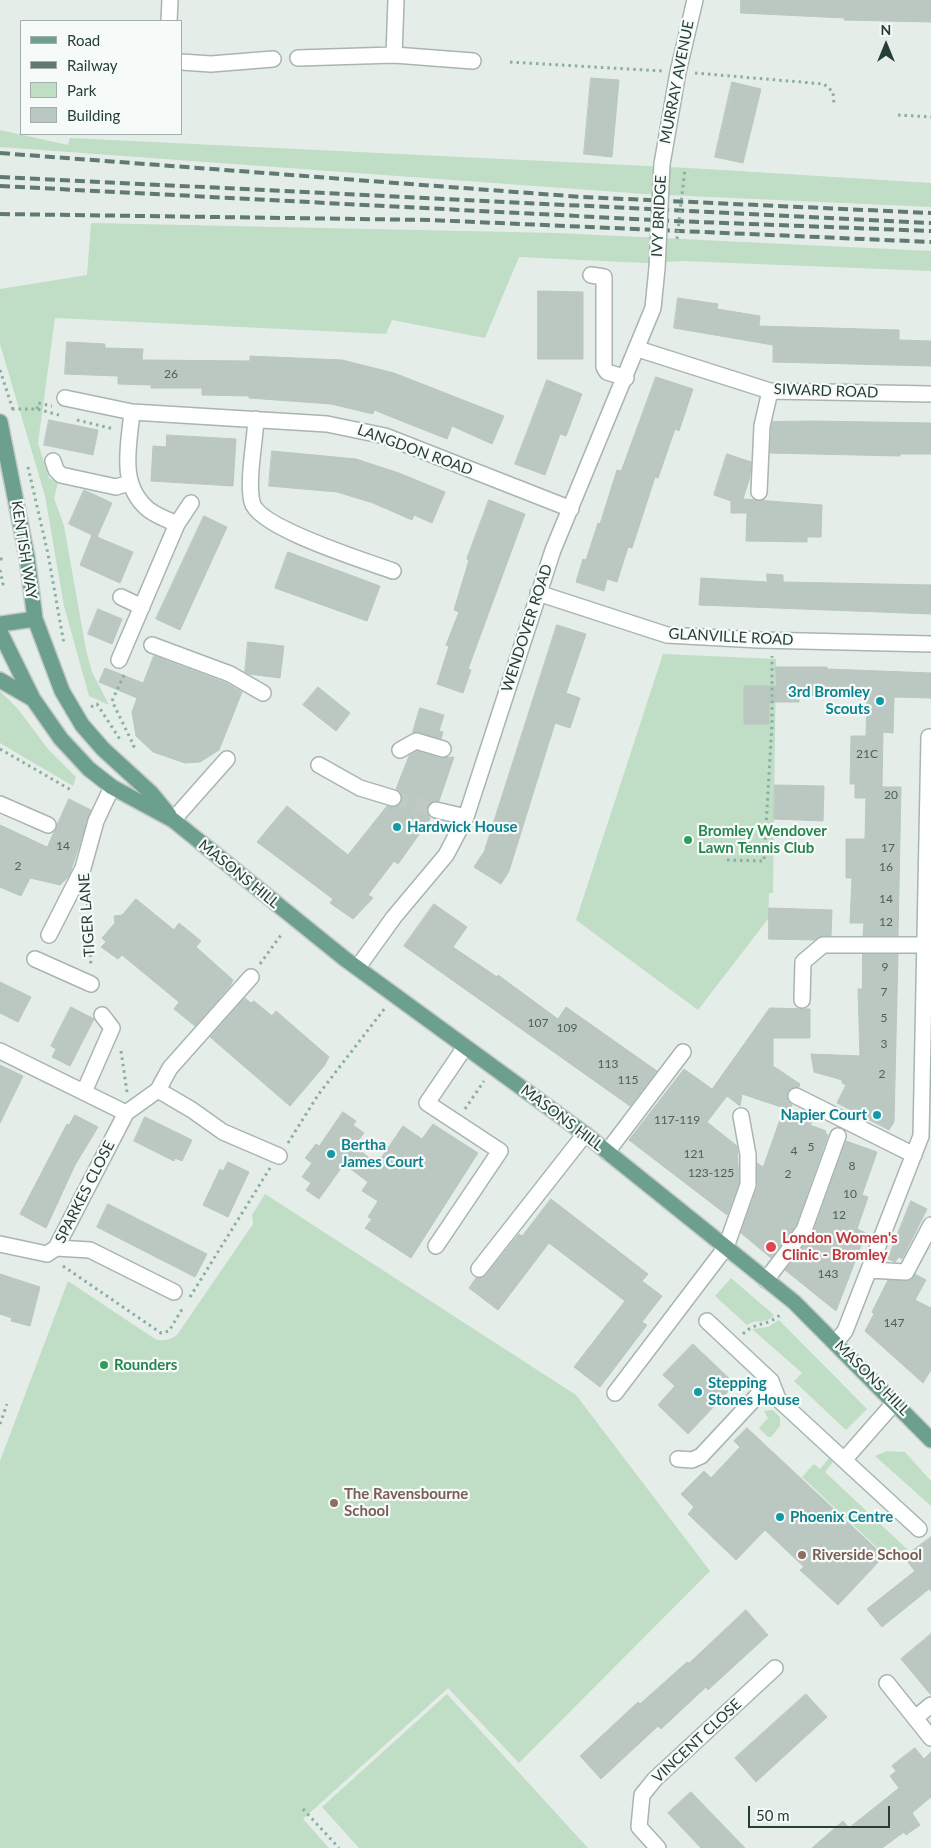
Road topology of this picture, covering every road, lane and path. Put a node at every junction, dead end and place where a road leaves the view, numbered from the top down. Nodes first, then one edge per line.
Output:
1 (170, 0) edge
2 (396, 0) edge
3 (695, 0) edge
4 (169, 20) edge
5 (394, 55) junction
6 (298, 58) dead end
7 (273, 60) dead end
8 (473, 61) dead end
9 (182, 62) edge
10 (510, 62) dead end
11 (678, 72) junction
12 (834, 104) dead end
13 (898, 115) dead end
14 (931, 117) edge
15 (662, 164) joint
16 (685, 168) dead end
17 (676, 245) dead end
18 (657, 268) joint
19 (591, 275) dead end
20 (638, 349) junction
21 (0, 370) edge
22 (626, 378) junction
23 (770, 391) junction
24 (931, 394) edge
25 (65, 398) dead end
26 (48, 405) dead end
27 (37, 409) junction
28 (132, 412) junction
29 (64, 416) dead end
30 (73, 419) dead end
31 (256, 419) junction
32 (0, 422) edge
33 (130, 431) junction
34 (53, 461) dead end
35 (129, 483) junction
36 (759, 492) dead end
37 (191, 503) dead end
38 (571, 509) junction
39 (40, 517) dead end
40 (177, 524) junction
41 (0, 570) edge
42 (393, 571) dead end
43 (0, 584) edge
44 (538, 593) junction
45 (121, 597) dead end
46 (142, 607) junction
47 (35, 620) junction
48 (0, 624) edge
49 (0, 632) edge
50 (772, 640) junction
51 (931, 644) edge
52 (152, 645) dead end
53 (66, 652) dead end
54 (119, 660) joint
55 (0, 680) edge
56 (263, 693) dead end
57 (33, 699) junction
58 (90, 708) dead end
59 (929, 737) dead end
60 (0, 749) edge
61 (443, 749) dead end
62 (400, 750) dead end
63 (227, 759) dead end
64 (319, 765) dead end
65 (112, 787) junction
66 (71, 790) dead end
67 (393, 798) tunnel mouth
68 (0, 804) edge
69 (436, 810) tunnel mouth
70 (466, 818) junction
71 (173, 820) junction
72 (48, 825) dead end
73 (727, 860) dead end
74 (83, 868) junction
75 (49, 935) dead end
76 (282, 935) dead end
77 (928, 945) edge
78 (35, 959) dead end
79 (358, 967) junction
80 (251, 977) joint
81 (91, 984) joint
82 (395, 996) junction
83 (802, 1000) dead end
84 (102, 1015) dead end
85 (112, 1028) junction
86 (465, 1047) junction
87 (0, 1051) edge
88 (683, 1052) dead end
89 (493, 1068) junction
90 (158, 1090) junction
91 (84, 1092) junction
92 (796, 1096) dead end
93 (126, 1113) junction
94 (742, 1116) dead end
95 (457, 1122) junction
96 (585, 1134) junction
97 (838, 1136) dead end
98 (926, 1136) edge
99 (607, 1152) junction
100 (914, 1155) junction
101 (279, 1156) junction
102 (931, 1225) edge
103 (232, 1228) dead end
104 (0, 1244) edge
105 (436, 1246) dead end
106 (56, 1248) junction
107 (726, 1248) junction
108 (479, 1269) dead end
109 (869, 1270) junction
110 (766, 1280) junction
111 (174, 1292) dead end
112 (794, 1302) junction
113 (708, 1321) dead end
114 (836, 1342) junction
115 (732, 1345) junction
116 (771, 1381) junction
117 (615, 1393) dead end
118 (895, 1402) junction
119 (8, 1404) dead end
120 (0, 1424) edge
121 (931, 1440) edge
122 (678, 1458) dead end
123 (844, 1460) junction
124 (919, 1529) dead end
125 (775, 1668) dead end
126 (887, 1683) dead end
127 (931, 1705) edge
128 (915, 1718) junction
129 (931, 1738) edge
130 (303, 1809) dead end
131 (338, 1848) edge
132 (658, 1848) edge

1 - 4 street
2 - 5 street
3 - 11 street, MURRAY AVENUE
5 - 6 street
5 - 8 street
7 - 9 street
10 - 11 path
11 - 12 path
11 - 15 street, MURRAY AVENUE
13 - 14 path
15 - 18 street, IVY BRIDGE, bridge
16 - 17 path, bridge
18 - 20 street, WENDOVER ROAD
19 - 22 street
20 - 22 street, WENDOVER ROAD
20 - 23 street, SIWARD ROAD
21 - 27 path
22 - 38 street, WENDOVER ROAD
23 - 24 street, SIWARD ROAD
23 - 36 street
25 - 28 street, LANGDON ROAD
26 - 27 path
27 - 29 path
28 - 31 street, LANGDON ROAD
28 - 33 street
30 - 33 path
31 - 38 street, LANGDON ROAD
31 - 42 street
32 - 47 main road, KENTISH WAY
33 - 35 street
34 - 35 street
35 - 40 street
37 - 40 street
38 - 44 street, WENDOVER ROAD
39 - 53 path
40 - 46 street
41 - 43 path
44 - 50 street, GLANVILLE ROAD
44 - 70 street, WENDOVER ROAD
45 - 46 street
46 - 54 street
47 - 48 main road
47 - 71 main road, MASONS HILL
49 - 57 main road, MASONS HILL
50 - 51 street, GLANVILLE ROAD
50 - 73 path
52 - 56 street
54 - 58 path
55 - 57 main road
57 - 65 main road, MASONS HILL
59 - 77 street
60 - 66 path
61 - 62 street
63 - 71 street
64 - 67 street
65 - 71 main road, MASONS HILL
65 - 74 street, TIGER LANE
68 - 72 street
69 - 70 street
70 - 79 street, WENDOVER ROAD
71 - 79 main road, MASONS HILL
74 - 75 street
74 - 81 path, TIGER LANE
76 - 80 path
77 - 83 street
77 - 98 street
78 - 81 street
79 - 82 main road, MASONS HILL
80 - 90 street, SPARKES CLOSE
82 - 86 main road, MASONS HILL
82 - 101 path
84 - 85 street
85 - 91 street
85 - 93 path
86 - 89 main road, MASONS HILL
86 - 95 street
87 - 91 street
88 - 99 street
89 - 95 path
89 - 96 main road, MASONS HILL
90 - 93 street, SPARKES CLOSE
90 - 101 street
91 - 93 street
92 - 100 street
93 - 106 street, SPARKES CLOSE
94 - 107 street
95 - 105 street
96 - 99 main road, MASONS HILL
96 - 108 street
97 - 110 street
98 - 100 street
99 - 107 main road, MASONS HILL
100 - 109 street
101 - 103 path
102 - 109 street
104 - 106 street, SPARKES CLOSE
106 - 111 street
107 - 110 main road, MASONS HILL
107 - 117 street
109 - 114 street
110 - 112 main road, MASONS HILL
112 - 114 main road, MASONS HILL
112 - 115 path
113 - 115 street
114 - 118 main road, MASONS HILL
115 - 116 street
116 - 122 street
116 - 123 street
118 - 121 main road, MASONS HILL
118 - 123 street
119 - 120 path
123 - 124 street
125 - 132 street, VINCENT CLOSE
126 - 128 street
127 - 128 street
128 - 129 street
130 - 131 path

